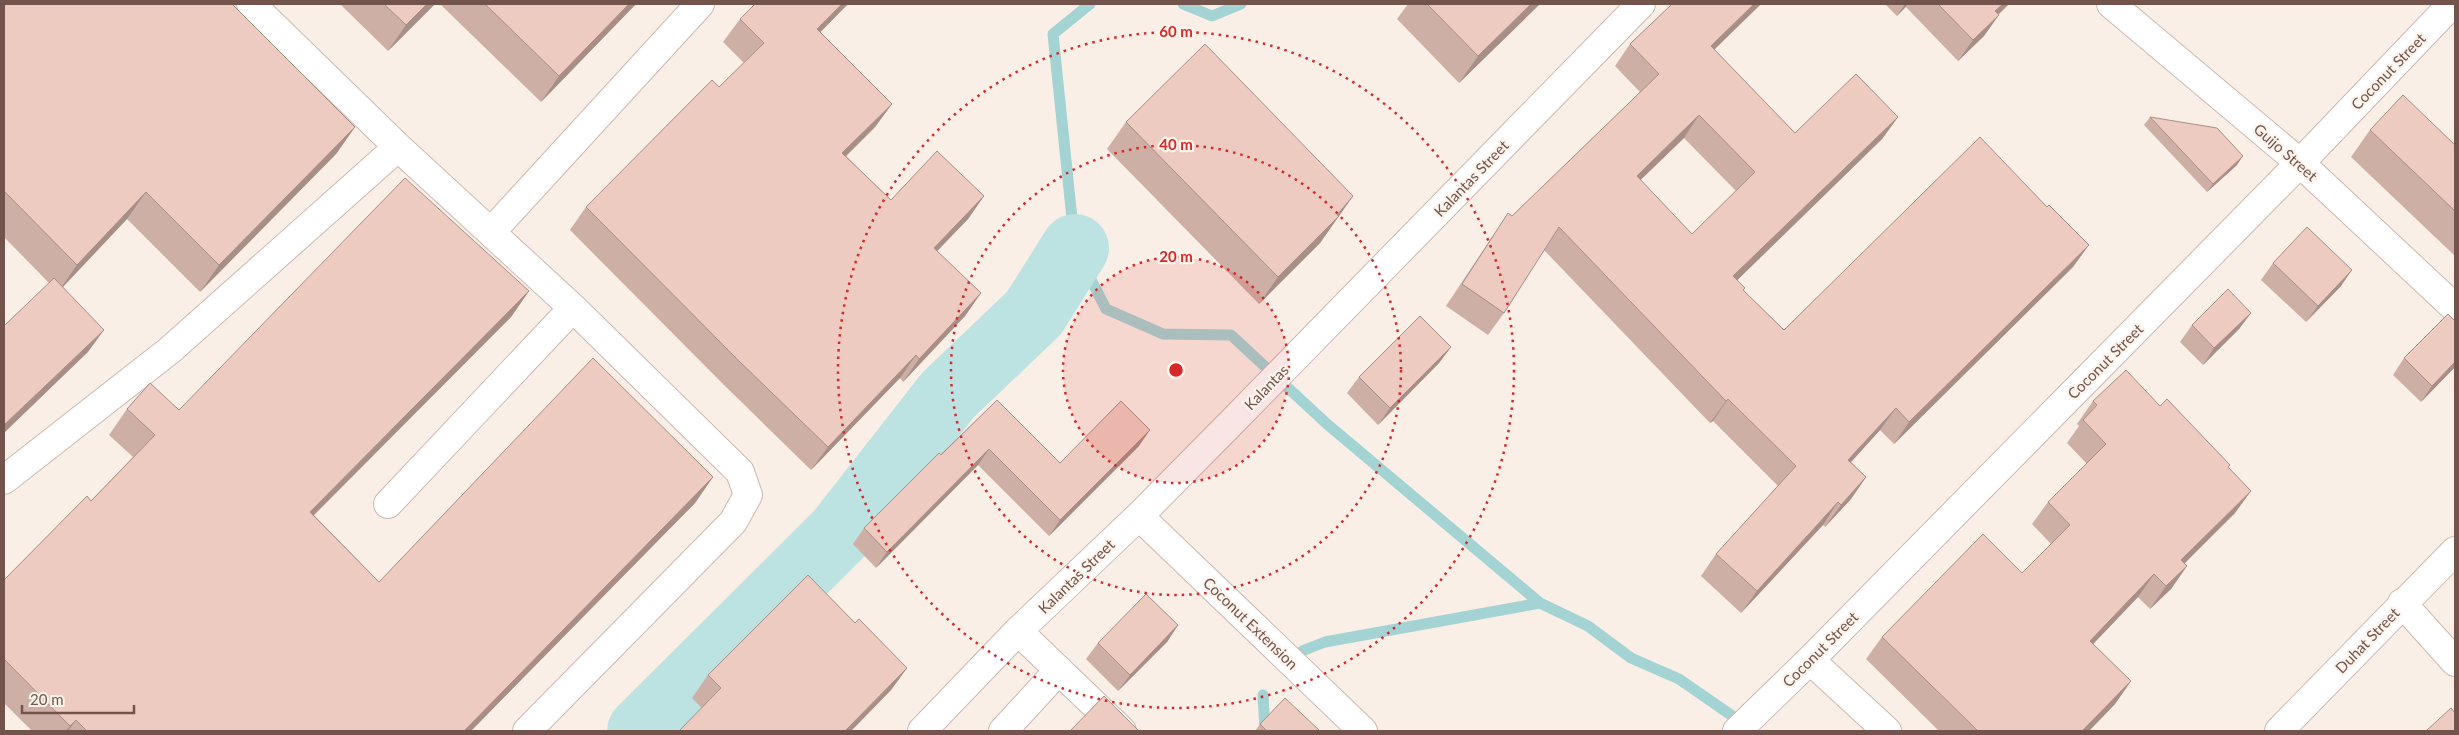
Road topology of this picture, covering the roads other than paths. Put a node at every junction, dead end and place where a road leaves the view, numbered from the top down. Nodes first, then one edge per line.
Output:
1 (251, 4) edge
2 (700, 4) edge
3 (1641, 4) edge
4 (2111, 4) edge
5 (2452, 4) edge
6 (398, 147) junction
7 (2300, 163) junction
8 (491, 232) junction
9 (573, 308) junction
10 (2455, 308) edge
11 (1301, 352) joint
12 (1232, 422) joint
13 (4, 480) edge
14 (388, 504) dead end
15 (1139, 516) junction
16 (2455, 550) edge
17 (2402, 603) junction
18 (1018, 631) junction
19 (1810, 660) junction
20 (2455, 662) edge
21 (1059, 670) junction
22 (1745, 723) edge
23 (527, 731) edge
24 (922, 731) edge
25 (1003, 731) edge
26 (1122, 731) edge
27 (1364, 731) edge
28 (1887, 731) edge
29 (2279, 731) edge

1 - 6 street
2 - 8 street
3 - 11 street, Kalantas Street
4 - 7 street, Guijo Street
5 - 7 street, Coconut Street
6 - 8 street
6 - 13 street
7 - 10 street, Guijo Street
7 - 19 street, Coconut Street
8 - 9 street
9 - 14 street
9 - 23 street
11 - 12 street, Kalantas
12 - 15 street, Kalantas Street
15 - 18 street, Kalantas Street
15 - 27 street, Coconut Extension
16 - 17 street, Duhat Street
17 - 20 street
17 - 29 street, Duhat Street
18 - 21 street
18 - 24 street, Kalantas Street
19 - 22 street, Coconut Street
19 - 28 street
21 - 25 street
21 - 26 street

